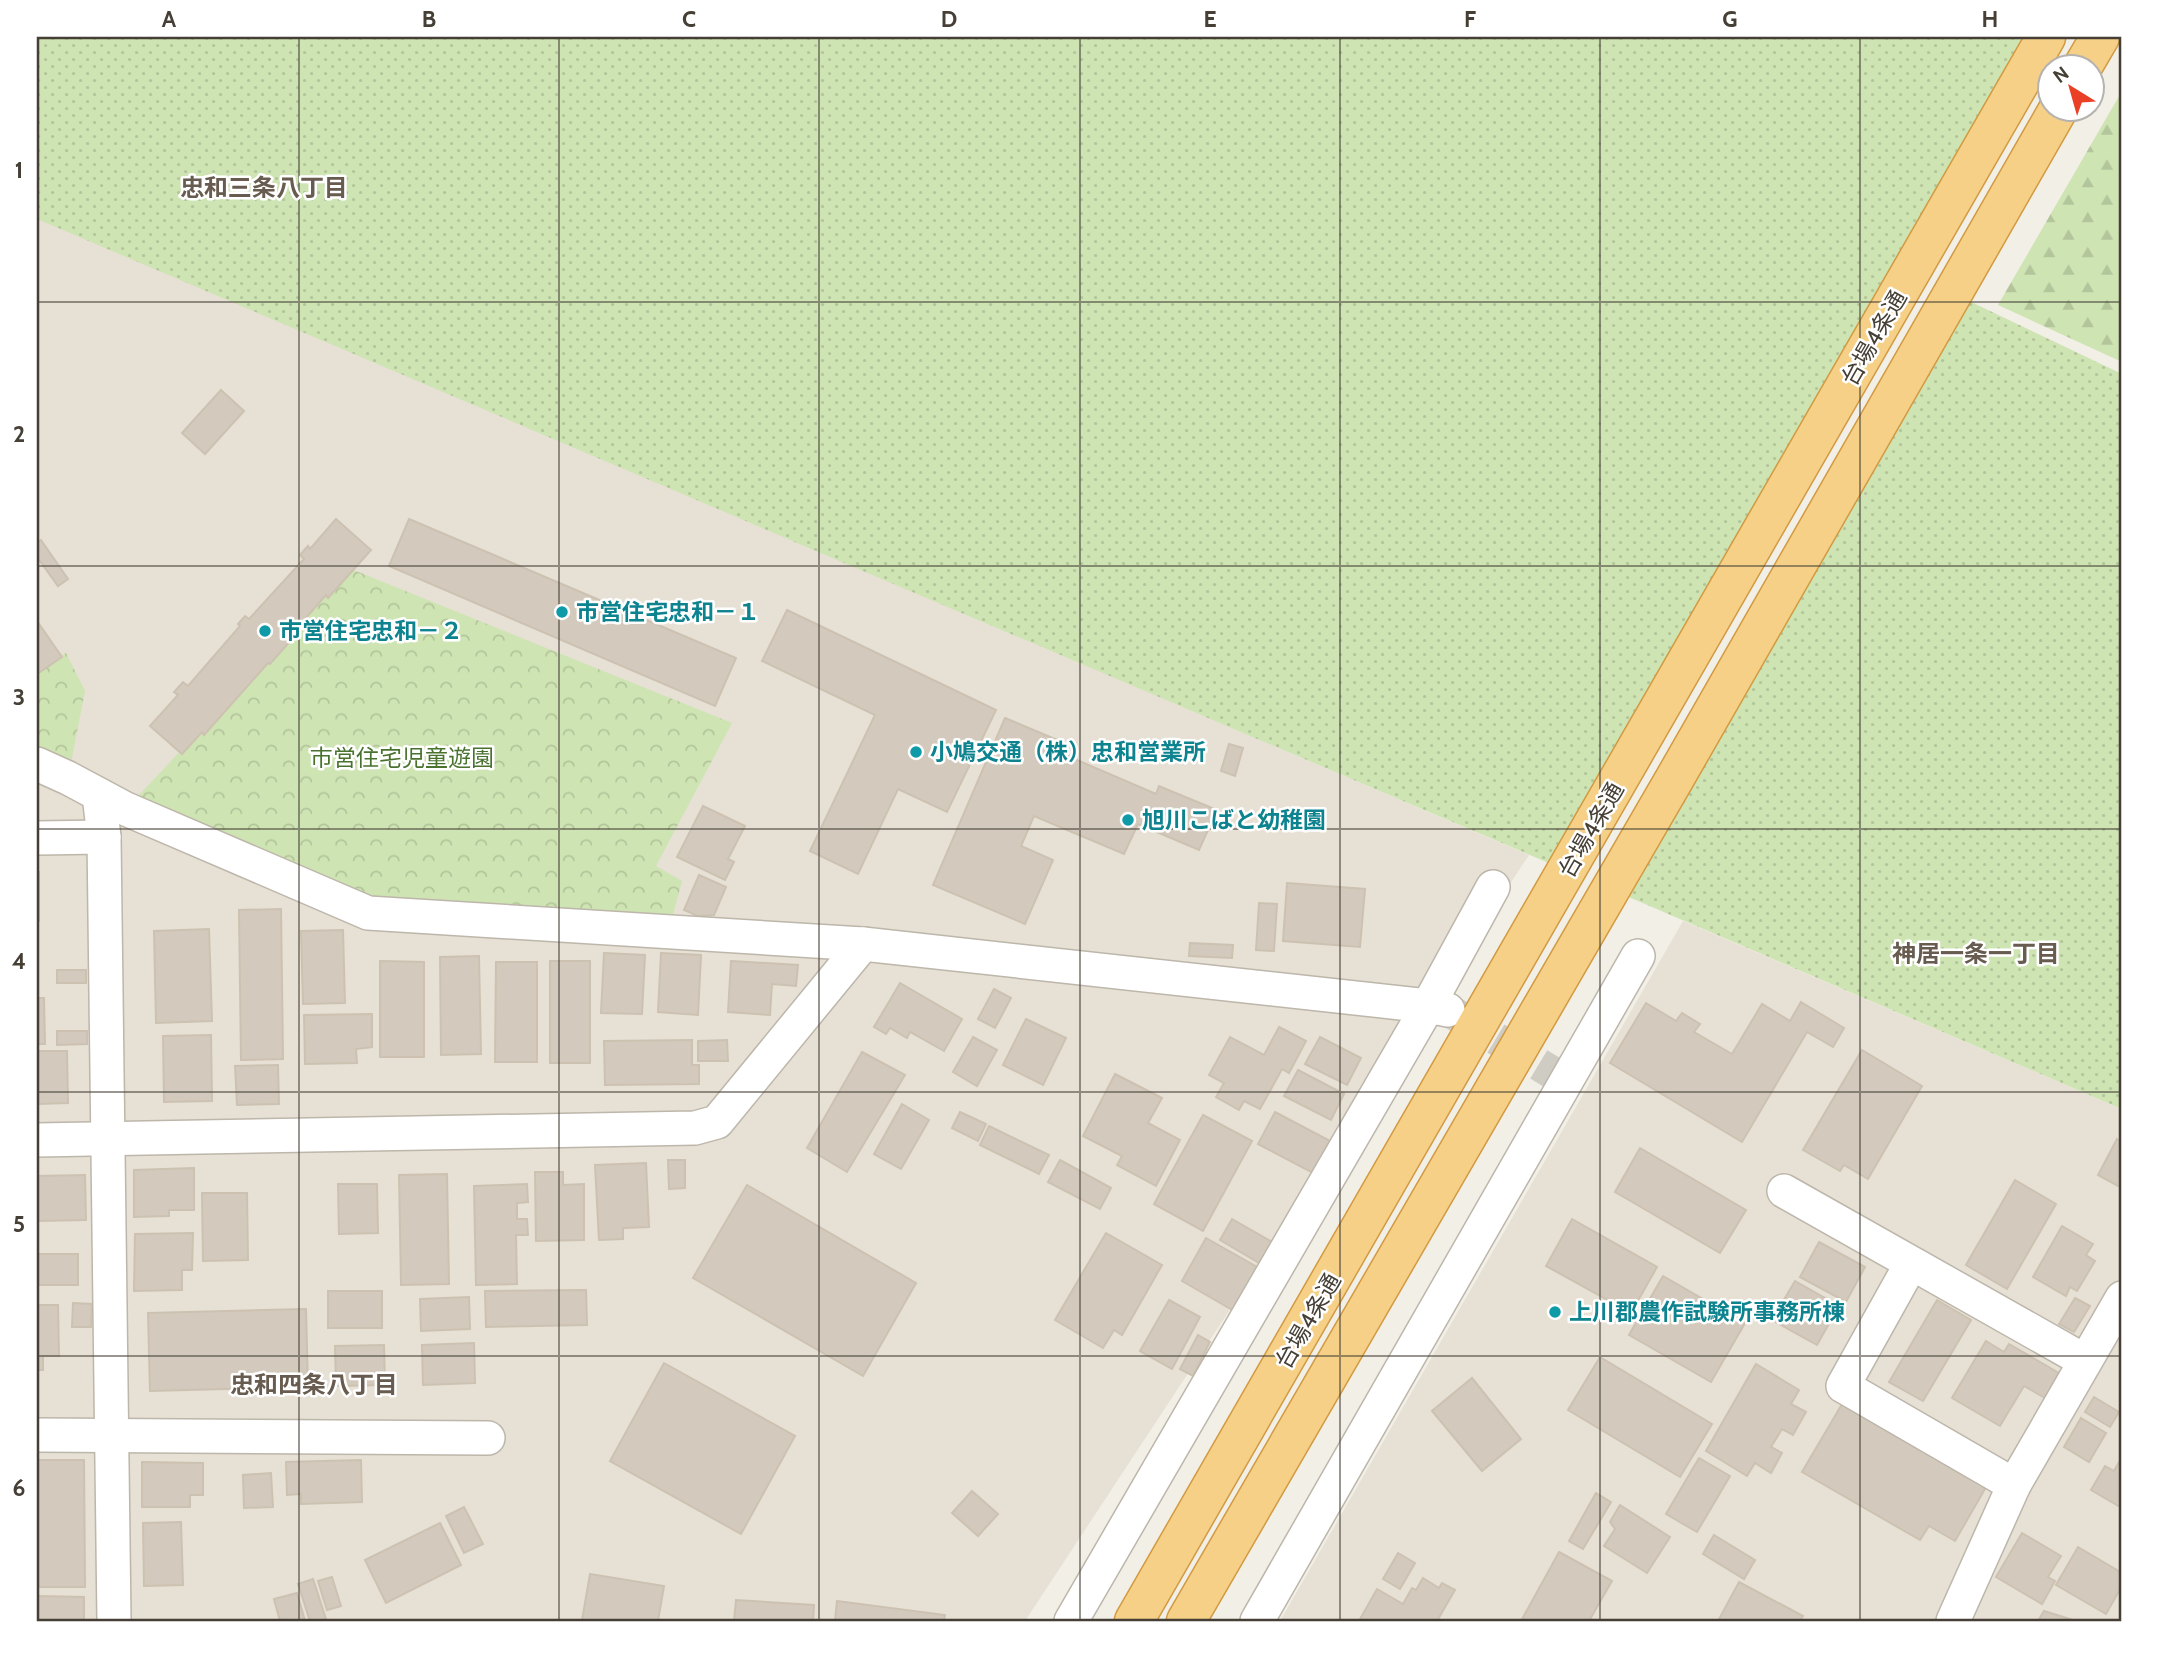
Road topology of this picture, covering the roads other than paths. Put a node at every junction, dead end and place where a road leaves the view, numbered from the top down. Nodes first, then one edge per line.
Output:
1 (2046, 37) edge
2 (2051, 122) edge
3 (37, 764) edge
4 (100, 794) junction
5 (104, 837) junction
6 (37, 838) edge
7 (1493, 887) dead end
8 (863, 944) junction
9 (1638, 956) dead end
10 (1438, 1008) junction
11 (37, 1140) edge
12 (106, 1140) junction
13 (1784, 1191) dead end
14 (1911, 1264) junction
15 (2122, 1298) edge
16 (2085, 1361) junction
17 (111, 1434) junction
18 (37, 1435) edge
19 (488, 1438) dead end
20 (2014, 1485) junction
21 (114, 1621) edge
22 (1071, 1621) edge
23 (1134, 1621) edge
24 (1186, 1621) edge
25 (1257, 1621) edge
26 (1953, 1621) edge

1 - 23 highway, 台場4条通
2 - 24 highway, 台場4条通
3 - 4 street
4 - 5 street
4 - 8 street
5 - 6 street
5 - 12 street
7 - 10 street
8 - 10 street
8 - 12 street
9 - 25 street
10 - 22 street
11 - 12 street
12 - 17 street
13 - 14 street
14 - 16 street
14 - 20 street
15 - 16 street
16 - 20 street
17 - 18 street
17 - 19 street
17 - 21 street
20 - 26 street

